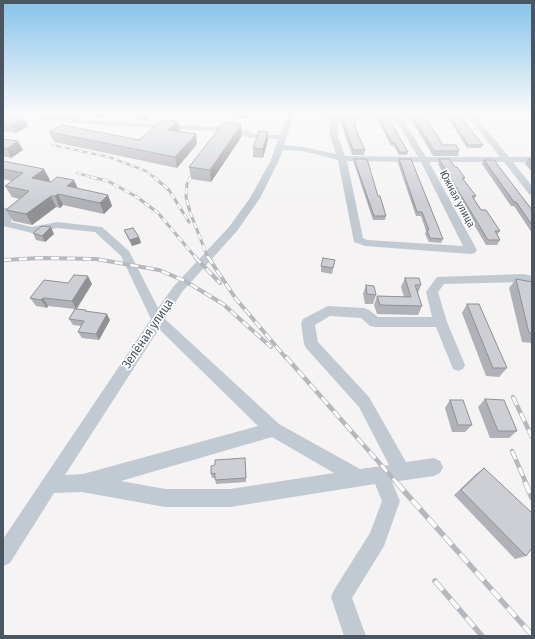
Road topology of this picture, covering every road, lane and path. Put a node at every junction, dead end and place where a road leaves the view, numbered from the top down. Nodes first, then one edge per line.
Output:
1 (281, 142) edge
2 (284, 143) edge
3 (336, 143) edge
4 (414, 143) edge
5 (492, 143) edge
6 (342, 158) junction
7 (424, 160) junction
8 (505, 160) junction
9 (532, 160) edge
10 (532, 192) edge
11 (3, 210) edge
12 (532, 280) edge
13 (158, 320) junction
14 (440, 322) junction
15 (458, 365) dead end
16 (273, 428) junction
17 (434, 467) dead end
18 (402, 472) junction
19 (380, 475) junction
20 (359, 478) junction
21 (82, 483) junction
22 (49, 484) junction
23 (3, 556) edge
24 (355, 636) edge

1 - 13 street, Зелёная улица
2 - 6 street
3 - 6 street
4 - 7 street, Южная улица
5 - 8 street
6 - 7 street
6 - 7 street, Южная улица
7 - 8 street
8 - 9 street
8 - 10 street
11 - 13 street
12 - 14 street
13 - 16 street
13 - 22 street, Зелёная улица
14 - 15 street
14 - 18 street
16 - 20 street
16 - 21 street
17 - 18 street
18 - 19 street
19 - 20 street
19 - 24 street
20 - 21 street
21 - 22 street
22 - 23 street, Зелёная улица

